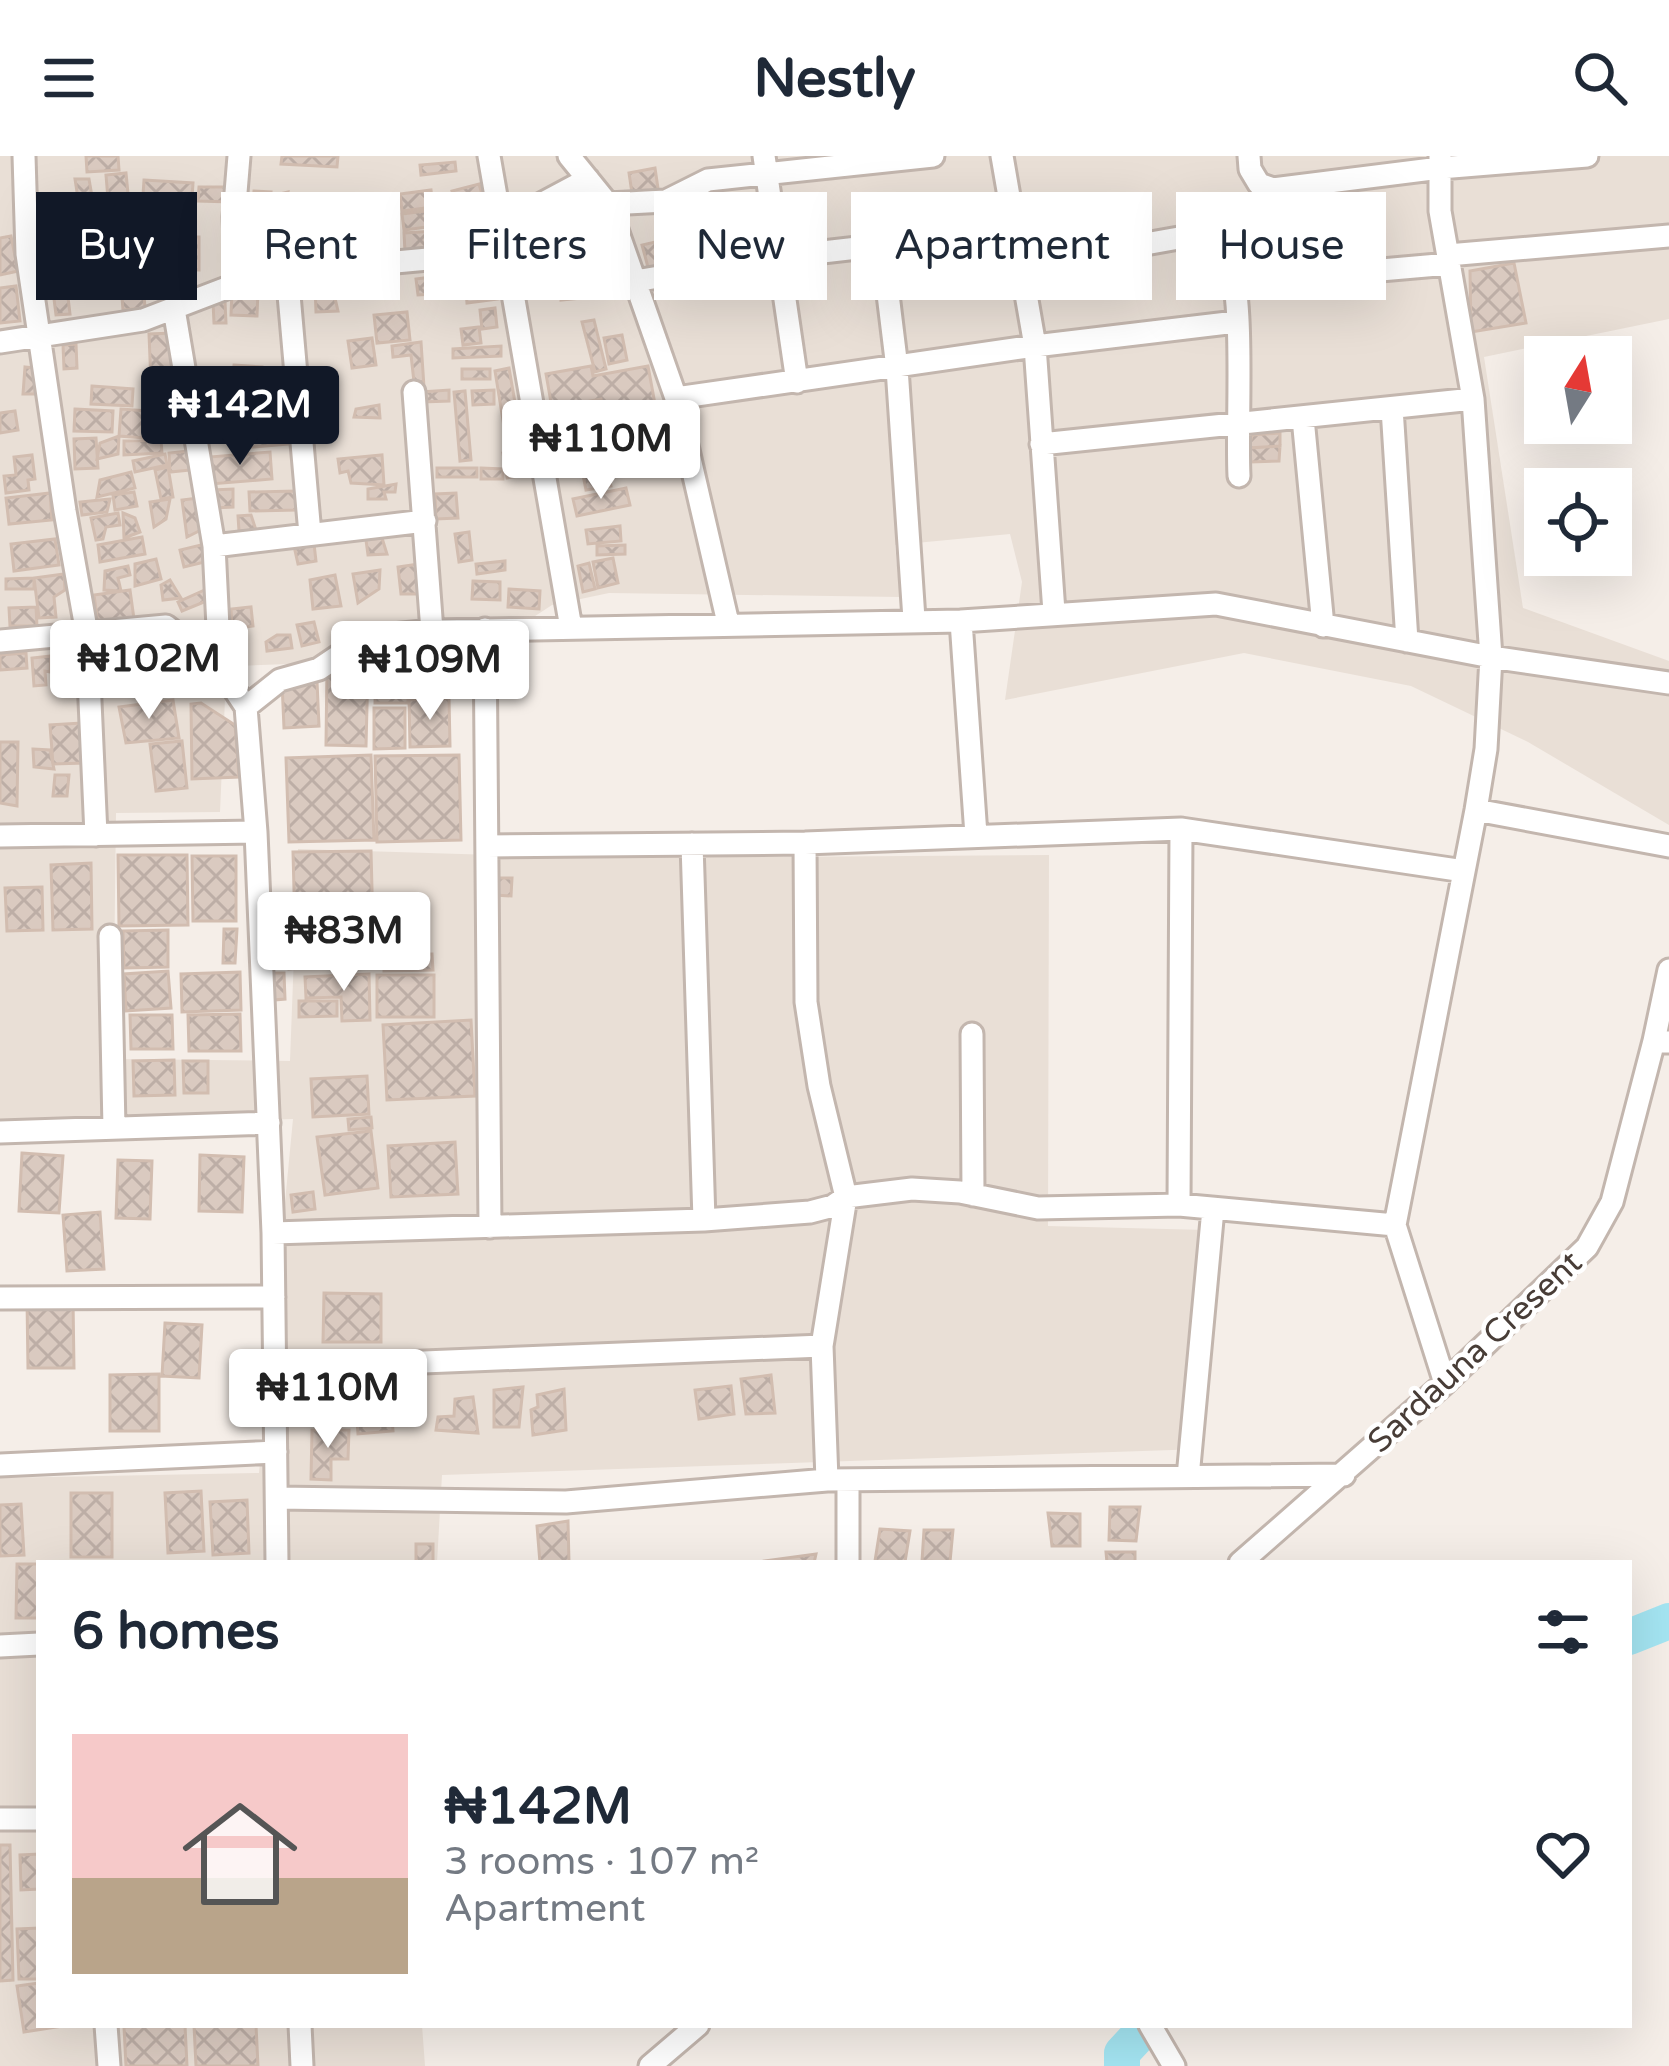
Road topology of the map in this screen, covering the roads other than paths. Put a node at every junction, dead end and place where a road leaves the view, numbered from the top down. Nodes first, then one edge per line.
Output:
1 (24, 156) edge
2 (239, 156) edge
3 (489, 156) edge
4 (569, 156) edge
5 (933, 156) edge
6 (1002, 156) edge
7 (1249, 156) edge
8 (1587, 156) edge
9 (1503, 159) edge
10 (1440, 162) edge
11 (765, 165) edge
12 (588, 179) junction
13 (236, 192) edge
14 (495, 192) edge
15 (564, 192) edge
16 (598, 192) edge
17 (1008, 192) edge
18 (630, 203) edge
19 (1669, 236) edge
20 (1449, 260) junction
21 (630, 267) edge
22 (1386, 267) edge
23 (654, 278) edge
24 (635, 281) junction
25 (221, 290) edge
26 (289, 300) edge
27 (513, 300) edge
28 (785, 300) edge
29 (889, 300) edge
30 (1027, 300) edge
31 (1235, 300) edge
32 (174, 309) junction
33 (1237, 322) junction
34 (41, 334) junction
35 (0, 342) edge
36 (1035, 346) junction
37 (897, 368) junction
38 (797, 382) junction
39 (414, 392) dead end
40 (676, 398) junction
41 (1473, 399) junction
42 (1392, 408) junction
43 (1303, 418) junction
44 (1237, 426) junction
45 (1041, 444) junction
46 (1239, 476) dead end
47 (425, 521) junction
48 (310, 534) junction
49 (214, 546) junction
50 (1054, 613) junction
51 (914, 620) junction
52 (961, 621) junction
53 (728, 623) junction
54 (1323, 626) junction
55 (571, 628) junction
56 (485, 629) junction
57 (432, 631) junction
58 (87, 634) junction
59 (0, 641) edge
60 (1407, 641) junction
61 (1491, 657) junction
62 (220, 668) junction
63 (1669, 683) edge
64 (246, 707) junction
65 (1476, 810) junction
66 (1181, 830) junction
67 (256, 832) junction
68 (96, 835) junction
69 (976, 835) junction
70 (0, 836) edge
71 (805, 843) junction
72 (692, 844) junction
73 (487, 846) junction
74 (1669, 846) edge
75 (1464, 872) junction
76 (110, 936) dead end
77 (1669, 970) edge
78 (972, 1034) dead end
79 (1662, 1041) edge
80 (269, 1123) junction
81 (114, 1128) junction
82 (0, 1132) edge
83 (973, 1195) junction
84 (846, 1197) junction
85 (1179, 1205) junction
86 (1213, 1209) junction
87 (704, 1220) junction
88 (1395, 1225) junction
89 (490, 1228) junction
90 (273, 1232) junction
91 (274, 1297) junction
92 (0, 1298) edge
93 (822, 1346) junction
94 (275, 1368) junction
95 (1445, 1384) junction
96 (276, 1453) junction
97 (0, 1465) edge
98 (1343, 1475) junction
99 (1187, 1477) junction
100 (838, 1480) junction
101 (277, 1498) junction
102 (277, 1560) edge
103 (848, 1560) edge
104 (1244, 1560) edge
105 (36, 1644) edge
106 (0, 1646) edge
107 (0, 1819) edge
108 (36, 1819) edge
109 (106, 2028) edge
110 (300, 2028) edge
111 (694, 2028) edge
112 (1153, 2028) edge
113 (109, 2066) edge
114 (302, 2066) edge
115 (650, 2066) edge
116 (1174, 2066) edge

1 - 34 street
2 - 13 street
3 - 14 street
4 - 12 street
5 - 11 street
6 - 17 street
7 - 10 street
8 - 9 street
9 - 10 street
10 - 20 street
11 - 18 street
12 - 15 street
12 - 16 street
19 - 20 street
20 - 22 street
20 - 41 street
21 - 24 street
23 - 24 street
24 - 40 street
25 - 32 street
26 - 48 street
27 - 55 street
28 - 38 street
29 - 37 street
30 - 36 street
31 - 33 street
32 - 34 street
32 - 49 street
33 - 36 street
33 - 44 street
34 - 35 street
34 - 58 street
36 - 37 street
36 - 45 street
37 - 38 street
37 - 51 street
38 - 40 street
39 - 47 street
40 - 53 street
41 - 42 street
41 - 61 street
42 - 43 street
42 - 60 street
43 - 44 street
43 - 54 street
44 - 45 street
44 - 46 street
45 - 50 street
47 - 48 street
47 - 57 street
48 - 49 street
49 - 62 street
50 - 52 street
50 - 54 street
51 - 52 street
51 - 53 street
52 - 69 street
53 - 55 street
54 - 60 street
55 - 56 street
56 - 57 street
56 - 73 street
57 - 64 street
58 - 59 street
58 - 62 street
58 - 68 street
60 - 61 street
61 - 63 street
61 - 65 street
62 - 64 street
64 - 67 street
65 - 74 street
65 - 75 street
66 - 69 street
66 - 75 street
66 - 85 street
67 - 68 street
67 - 80 street
68 - 70 street
69 - 71 street
71 - 72 street
71 - 84 street
72 - 73 street
72 - 87 street
73 - 89 street
75 - 88 street
76 - 81 street
77 - 79 street, Sardauna Cresent
78 - 83 street
79 - 95 street, Sardauna Cresent
80 - 81 street
80 - 90 street
81 - 82 street
83 - 84 street
83 - 85 street
84 - 87 street
84 - 93 street
85 - 86 street
86 - 88 street
86 - 99 street
87 - 89 street
88 - 95 street
89 - 90 street
90 - 91 street
91 - 92 street
91 - 94 street
93 - 94 street
93 - 100 street
94 - 96 street
95 - 98 street, Sardauna Cresent
96 - 97 street
96 - 101 street
98 - 99 street
98 - 104 street, Sardauna Cresent
99 - 100 street
100 - 101 street
100 - 103 street
101 - 102 street
105 - 106 street
107 - 108 street
109 - 113 street
110 - 114 street
111 - 115 street
112 - 116 street

